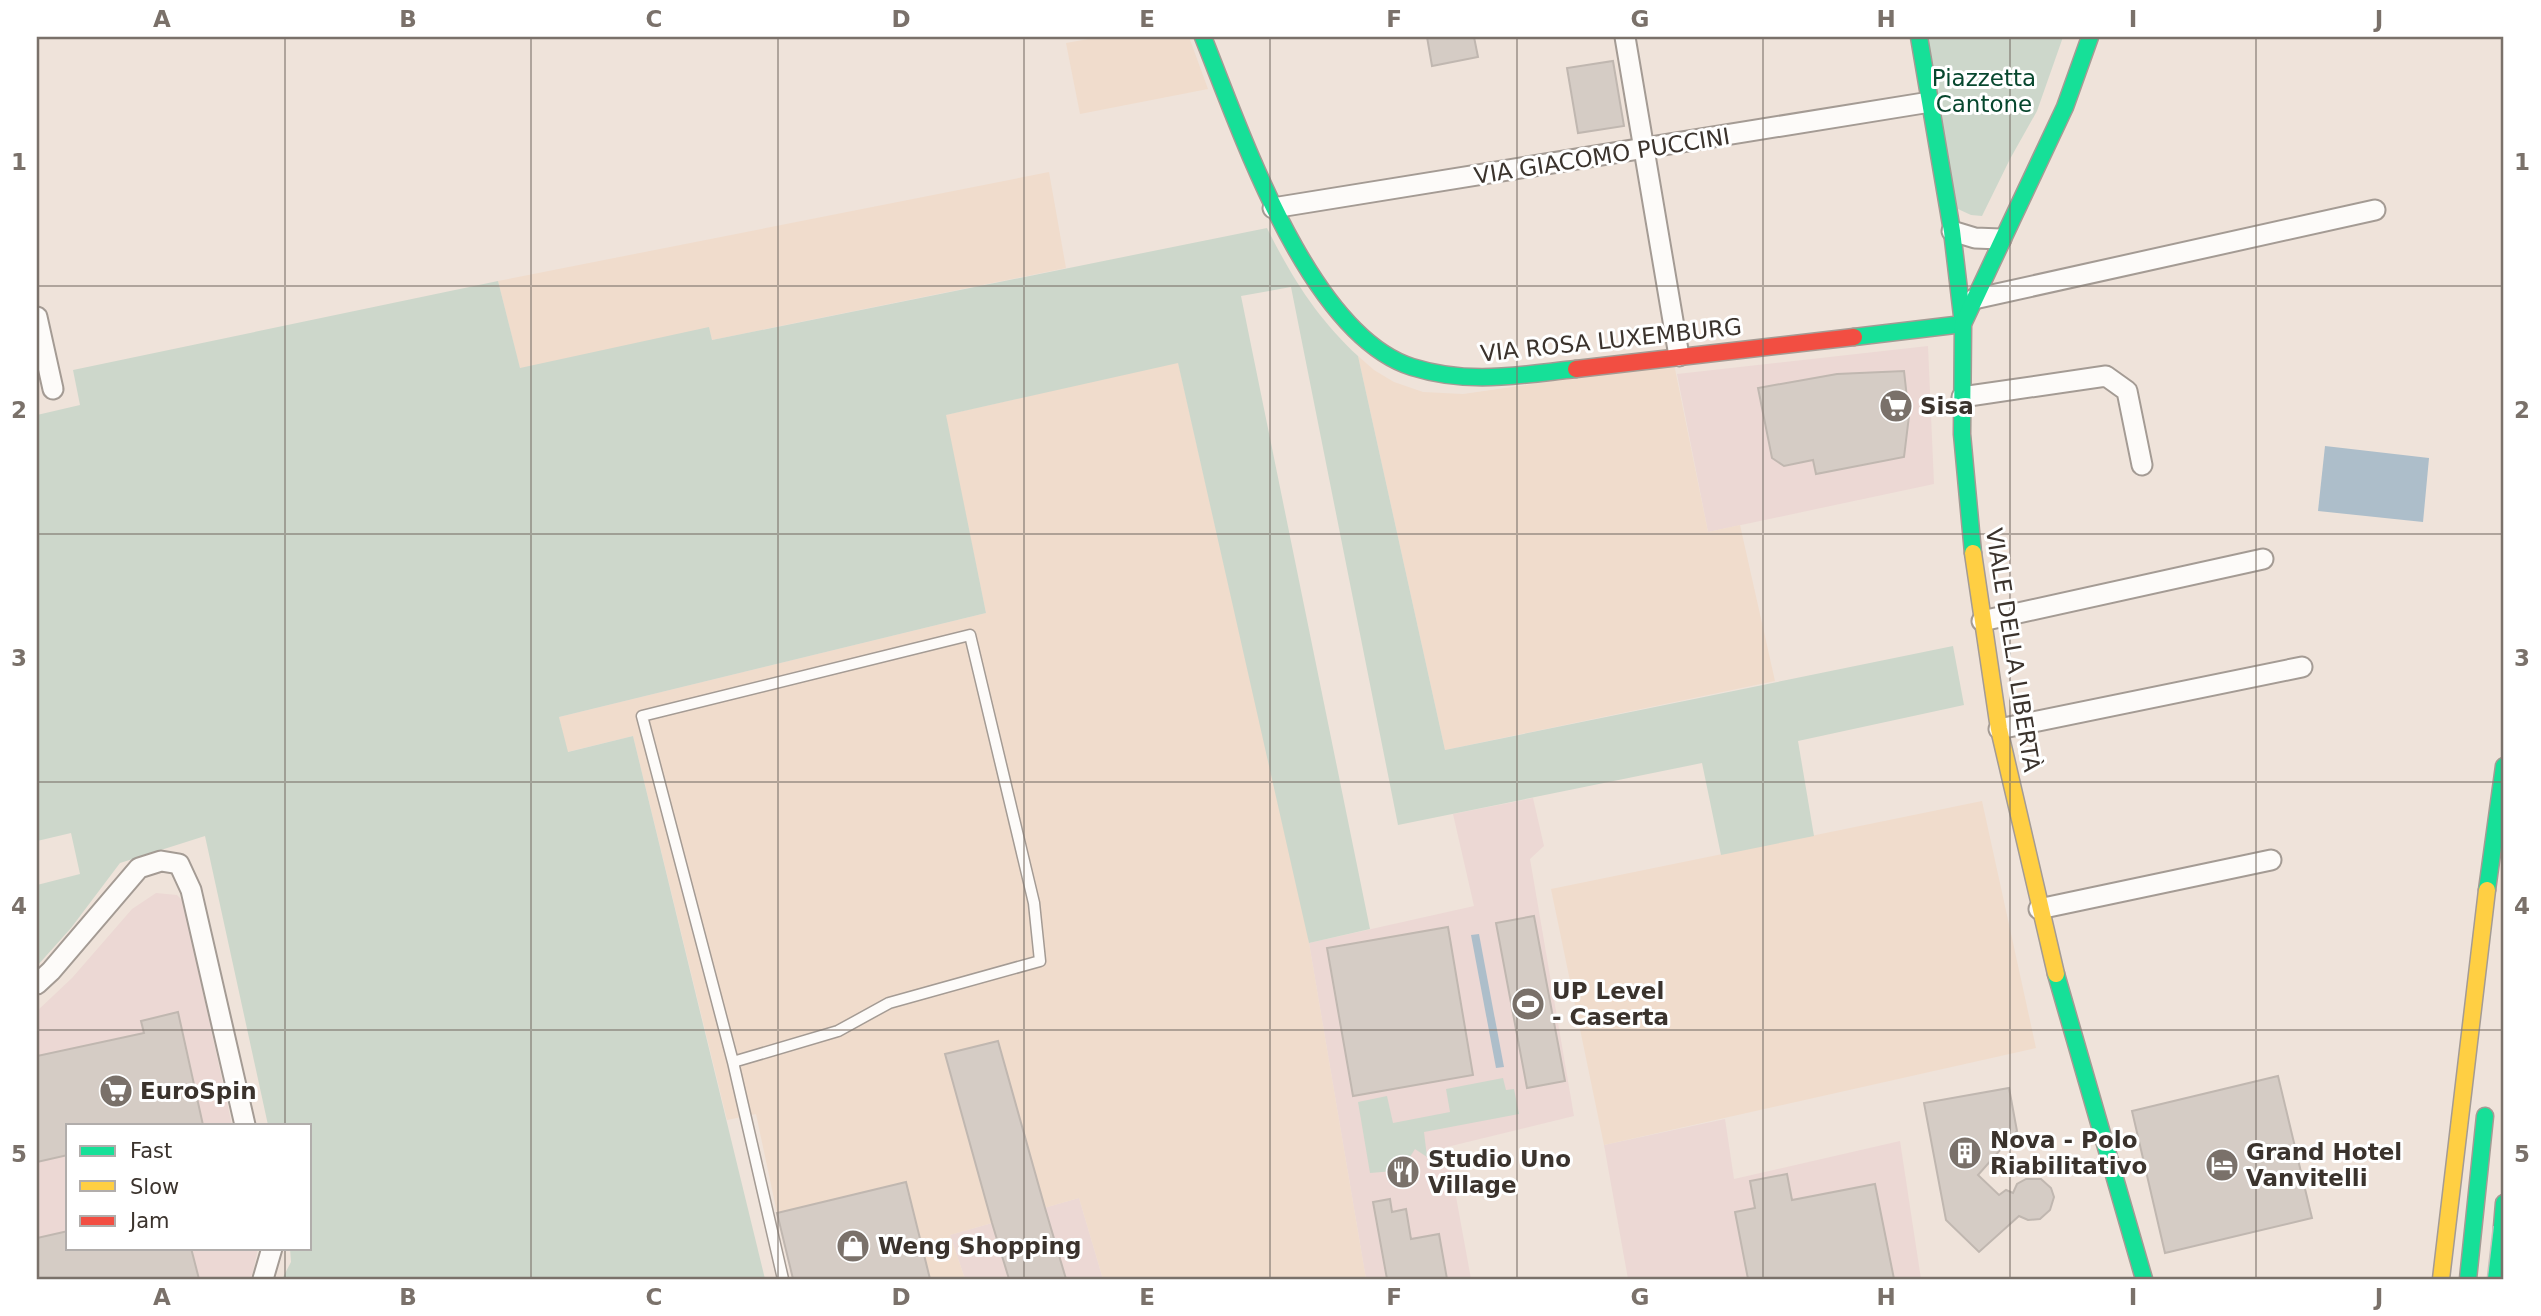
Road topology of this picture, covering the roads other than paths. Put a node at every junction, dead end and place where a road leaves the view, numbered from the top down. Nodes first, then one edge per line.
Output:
1 (1203, 37) edge
2 (1625, 37) edge
3 (1919, 37) edge
4 (2090, 37) edge
5 (1930, 102) junction
6 (1645, 150) junction
7 (1273, 208) junction
8 (2375, 210) dead end
9 (1952, 231) junction
10 (2001, 239) junction
11 (1974, 299) junction
12 (37, 317) edge
13 (1963, 324) junction
14 (1679, 356) junction
15 (52, 389) dead end
16 (1962, 397) junction
17 (2143, 465) dead end
18 (2263, 559) dead end
19 (1982, 621) junction
20 (2302, 667) dead end
21 (1999, 729) junction
22 (2504, 766) edge
23 (2271, 860) dead end
24 (2039, 909) junction
25 (37, 985) edge
26 (733, 1062) junction
27 (2487, 1097) dead end
28 (245, 1124) edge
29 (2504, 1203) edge
30 (2502, 1227) junction
31 (2504, 1249) edge
32 (271, 1250) edge
33 (2504, 1273) edge
34 (263, 1279) edge
35 (783, 1279) edge
36 (2144, 1279) edge
37 (2441, 1279) edge
38 (2468, 1279) edge
39 (2479, 1279) edge
40 (2496, 1279) edge

1 - 7 main road, VIA ROSA LUXEMBURG
2 - 6 street
3 - 5 main road
4 - 10 main road, VIALE DELLA LIBERTÀ
5 - 6 street, VIA GIACOMO PUCCINI
5 - 9 main road
6 - 7 street, VIA GIACOMO PUCCINI
6 - 14 street
7 - 14 main road, VIA ROSA LUXEMBURG
8 - 11 street
9 - 10 street
9 - 13 main road
10 - 11 main road, VIALE DELLA LIBERTÀ
11 - 13 main road, VIALE DELLA LIBERTÀ
12 - 15 street
13 - 14 main road, VIA ROSA LUXEMBURG
13 - 16 main road, VIALE DELLA LIBERTÀ
16 - 17 street
16 - 19 main road, VIALE DELLA LIBERTÀ
18 - 19 street
19 - 21 main road, VIALE DELLA LIBERTÀ
20 - 21 street
21 - 24 main road, VIALE DELLA LIBERTÀ
22 - 37 main road
23 - 24 street
24 - 36 main road, VIALE DELLA LIBERTÀ
25 - 28 street
26 - 26 lane
26 - 35 lane
27 - 38 main road
29 - 30 main road
30 - 31 main road, bridge
30 - 40 main road, bridge
32 - 34 street
33 - 39 main road

